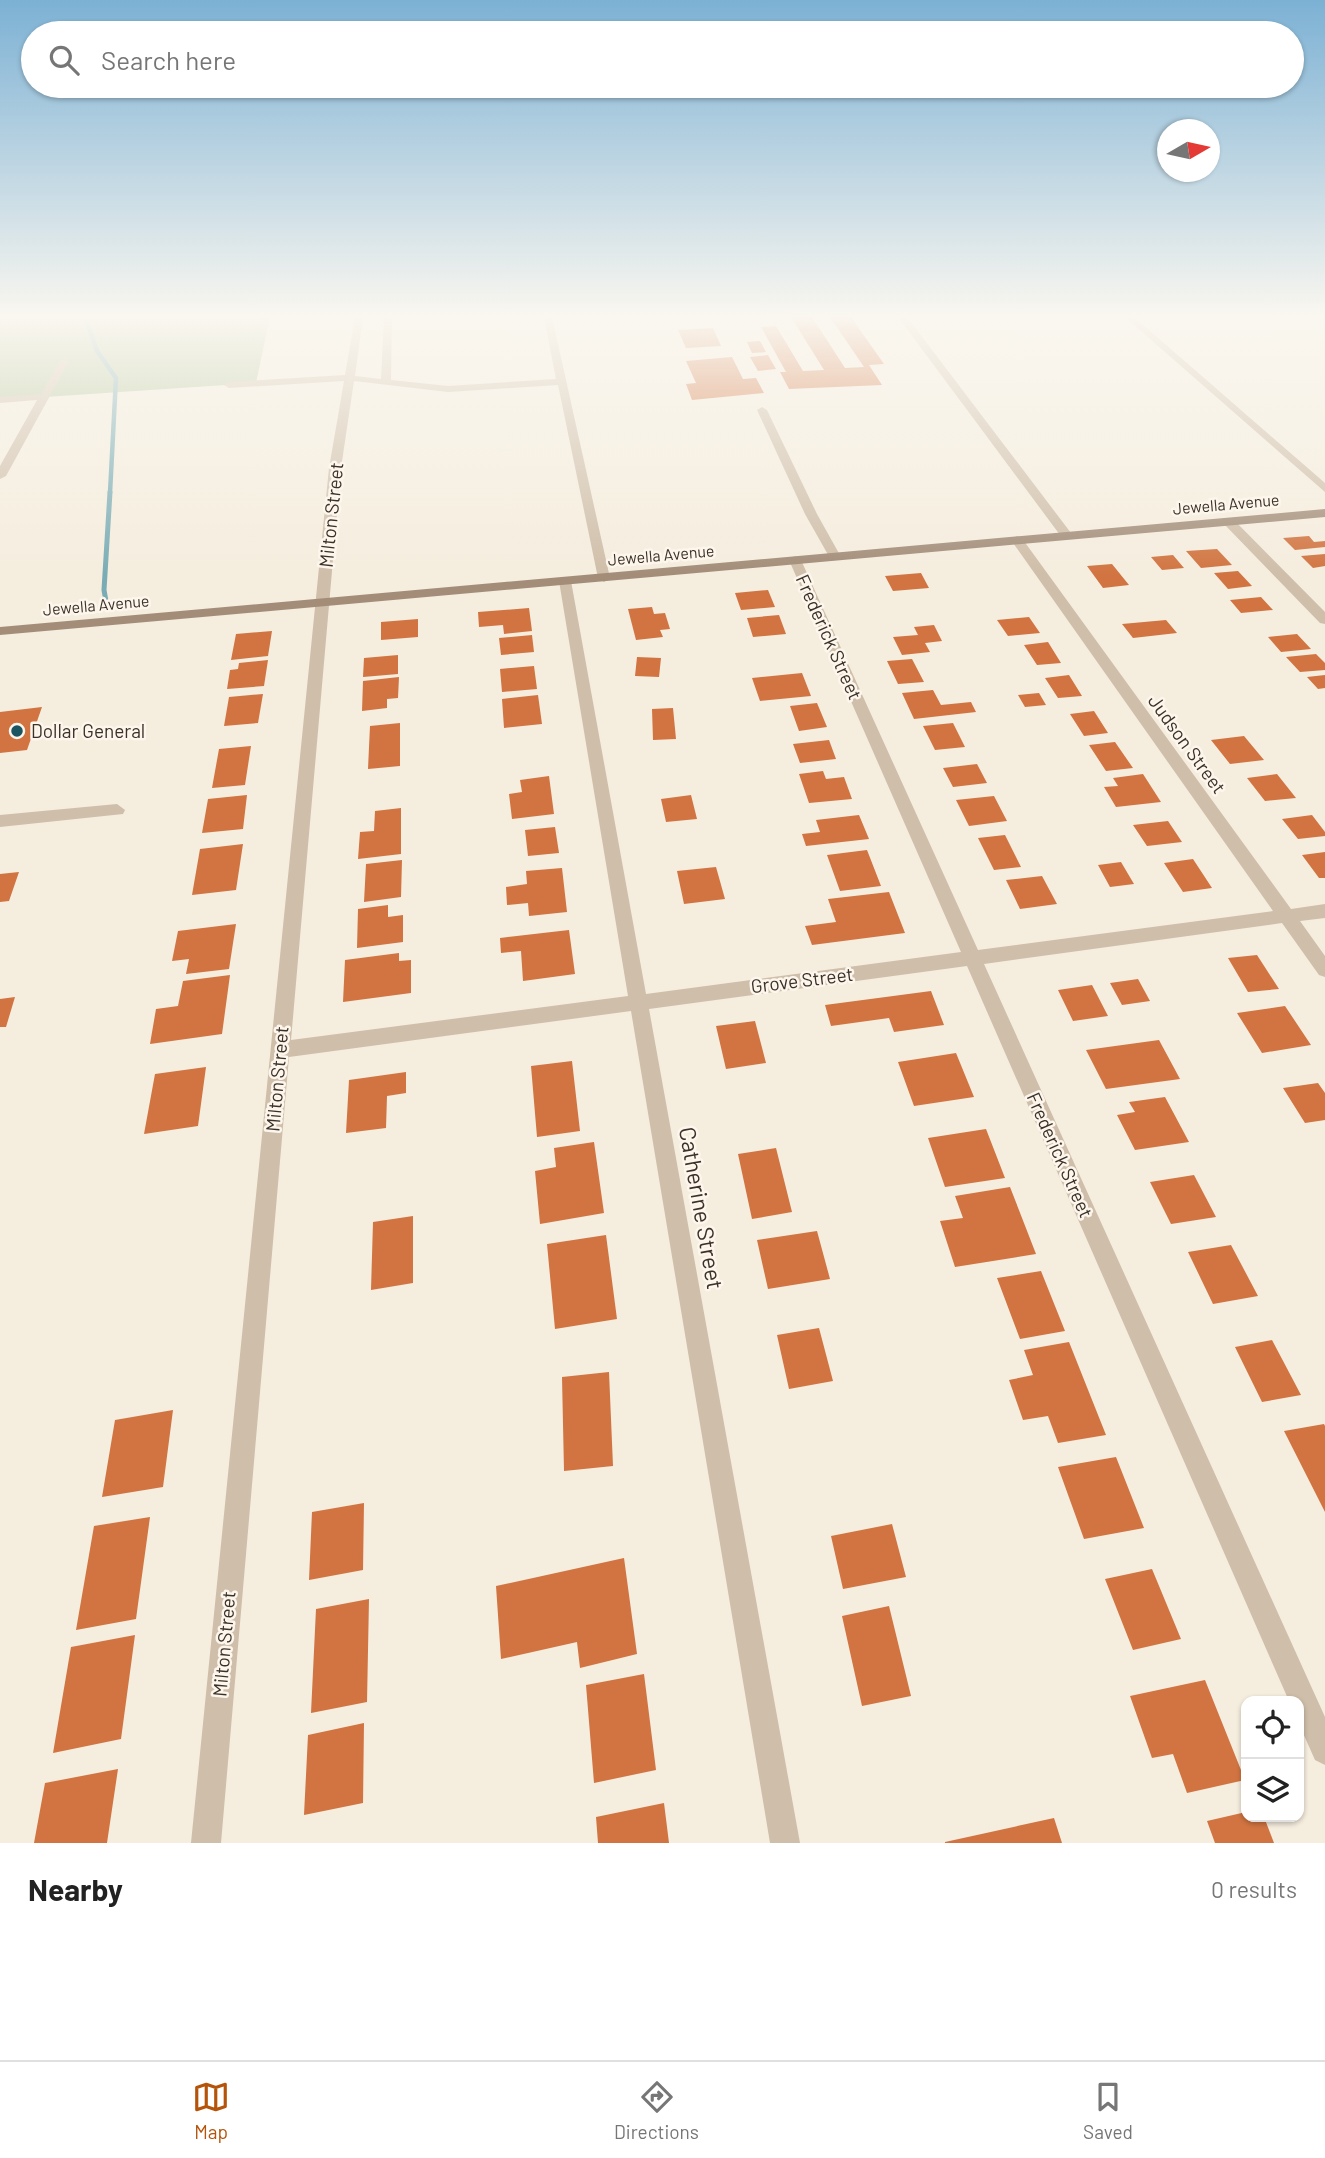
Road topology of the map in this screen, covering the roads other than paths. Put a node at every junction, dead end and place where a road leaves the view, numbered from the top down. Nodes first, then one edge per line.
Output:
1 (40, 403) edge
2 (346, 403) edge
3 (567, 403) edge
4 (967, 403) edge
5 (1227, 403) edge
6 (762, 410) dead end
7 (0, 475) edge
8 (1325, 489) edge
9 (1325, 513) edge
10 (1228, 521) junction
11 (1067, 536) junction
12 (1017, 540) junction
13 (835, 557) junction
14 (795, 561) junction
15 (604, 578) junction
16 (565, 581) junction
17 (322, 603) junction
18 (1325, 620) edge
19 (0, 631) edge
20 (117, 810) dead end
21 (0, 821) edge
22 (1325, 911) edge
23 (1286, 915) junction
24 (972, 958) junction
25 (1325, 970) edge
26 (639, 1001) junction
27 (280, 1050) junction
28 (1325, 1750) edge
29 (206, 1843) edge
30 (785, 1843) edge

1 - 7 street
2 - 17 street, Milton Street
3 - 15 street
4 - 11 street
5 - 8 street
6 - 13 street, Frederick Street
9 - 10 main road, Jewella Avenue
10 - 11 main road, Jewella Avenue
10 - 18 street
11 - 12 main road, Jewella Avenue
12 - 13 main road, Jewella Avenue
12 - 23 street, Judson Street
13 - 14 main road, Jewella Avenue
14 - 15 main road, Jewella Avenue
14 - 24 street, Frederick Street
15 - 16 main road, Jewella Avenue
16 - 17 main road, Jewella Avenue
16 - 26 street, Catherine Street
17 - 19 main road, Jewella Avenue
17 - 27 street, Milton Street
20 - 21 street
22 - 23 street, Grove Street
23 - 24 street, Grove Street
23 - 25 street, Judson Street
24 - 26 street, Grove Street
24 - 28 street, Frederick Street
26 - 27 street, Grove Street
26 - 30 street, Catherine Street
27 - 29 street, Milton Street

